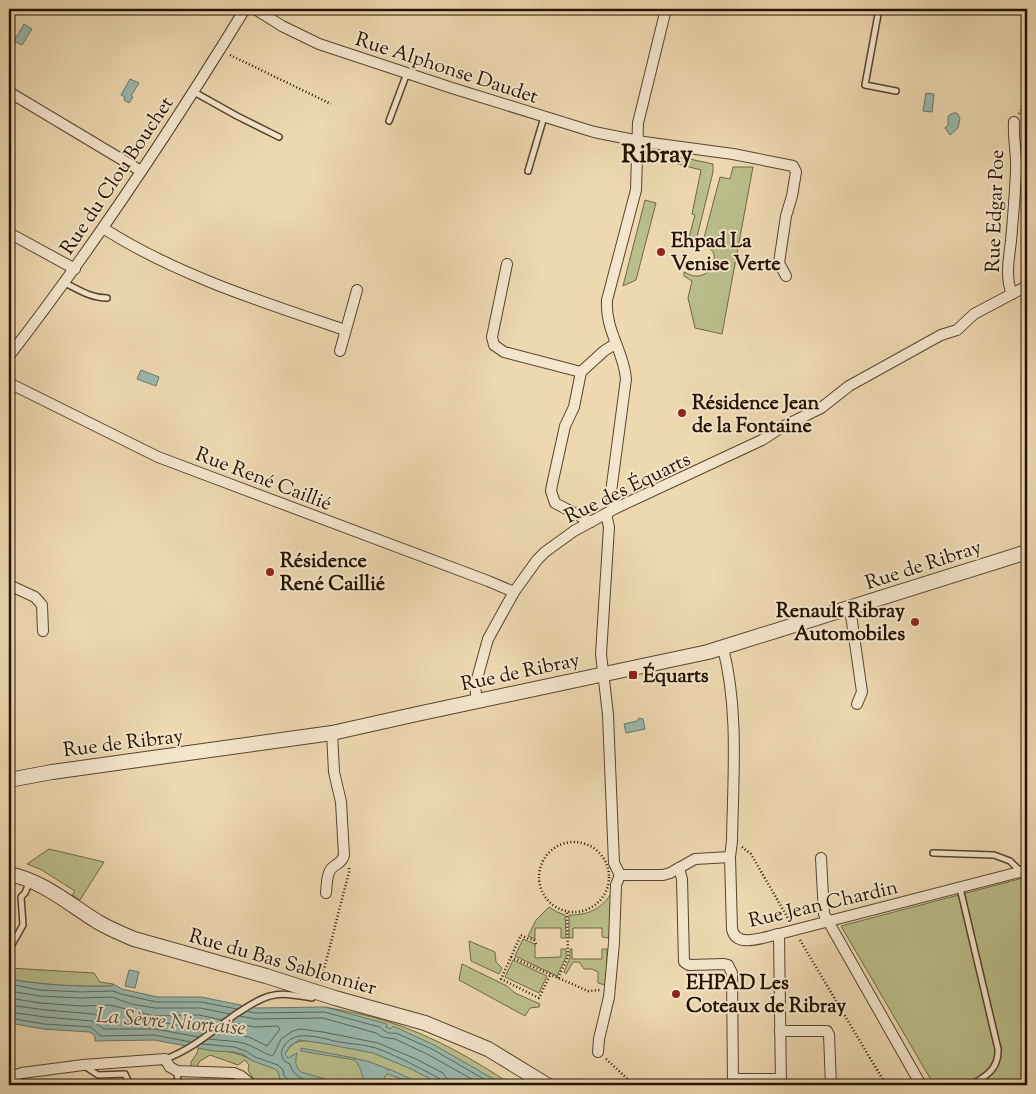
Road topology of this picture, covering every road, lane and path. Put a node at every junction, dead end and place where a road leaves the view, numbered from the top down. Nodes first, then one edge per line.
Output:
1 (236, 9) edge
2 (243, 9) edge
3 (255, 9) edge
4 (666, 9) edge
5 (879, 9) edge
6 (220, 49) junction
7 (1027, 71) edge
8 (407, 73) junction
9 (896, 90) dead end
10 (9, 92) edge
11 (194, 92) junction
12 (330, 104) dead end
13 (544, 116) junction
14 (389, 121) dead end
15 (1014, 122) joint
16 (279, 137) dead end
17 (636, 140) junction
18 (528, 171) dead end
19 (141, 172) junction
20 (103, 228) junction
21 (9, 233) edge
22 (506, 264) dead end
23 (74, 269) junction
24 (786, 276) dead end
25 (64, 283) junction
26 (1027, 286) edge
27 (357, 290) dead end
28 (1012, 294) junction
29 (107, 298) dead end
30 (345, 330) junction
31 (615, 344) junction
32 (340, 351) dead end
33 (9, 356) edge
34 (580, 372) junction
35 (9, 383) edge
36 (616, 508) junction
37 (606, 514) junction
38 (591, 522) junction
39 (1027, 552) edge
40 (9, 585) edge
41 (514, 592) junction
42 (850, 608) junction
43 (43, 631) dead end
44 (723, 648) junction
45 (602, 675) junction
46 (477, 701) junction
47 (857, 704) dead end
48 (332, 733) junction
49 (9, 780) edge
50 (732, 841) junction
51 (933, 852) dead end
52 (344, 855) junction
53 (730, 857) junction
54 (821, 858) dead end
55 (679, 868) junction
56 (1024, 871) edge
57 (9, 874) edge
58 (620, 874) junction
59 (30, 880) junction
60 (960, 888) junction
61 (326, 893) dead end
62 (567, 911) junction
63 (827, 921) junction
64 (794, 930) junction
65 (779, 934) junction
66 (536, 944) dead end
67 (10, 948) dead end
68 (511, 957) junction
69 (550, 975) junction
70 (558, 978) junction
71 (610, 990) junction
72 (319, 993) junction
73 (780, 1031) junction
74 (598, 1052) joint
75 (165, 1059) junction
76 (83, 1065) junction
77 (177, 1072) junction
78 (9, 1077) edge
79 (733, 1082) edge
80 (781, 1082) edge
81 (130, 1085) edge
82 (178, 1085) edge
83 (252, 1085) edge
84 (547, 1085) edge
85 (634, 1085) edge
86 (831, 1085) edge
87 (886, 1085) edge
88 (921, 1085) edge
89 (971, 1085) edge

1 - 2 street
2 - 6 street, Rue du Clou Bouchet
3 - 8 street, Rue Alphonse Daudet
4 - 17 street
5 - 9 lane
6 - 11 street, Rue du Clou Bouchet
6 - 12 path
7 - 15 path, Rue Edgar Poe
8 - 13 street, Rue Alphonse Daudet
8 - 14 lane
10 - 19 street
11 - 16 lane
11 - 19 street, Rue du Clou Bouchet
13 - 17 street, Rue Alphonse Daudet
13 - 18 lane
15 - 28 street, Rue Edgar Poe
17 - 24 street, Rue Alphonse Daudet
17 - 31 street
19 - 20 street, Rue du Clou Bouchet
20 - 23 street, Rue du Clou Bouchet
20 - 30 street
21 - 23 street
22 - 34 street
23 - 25 street, Rue du Clou Bouchet
25 - 29 lane
25 - 33 street, Rue du Clou Bouchet
26 - 28 street, Rue des Équarts
27 - 30 street
28 - 36 street, Rue des Équarts
30 - 32 street
31 - 34 street
31 - 36 street
34 - 38 street
35 - 41 street, Rue René Caillié
36 - 37 street, Rue des Équarts
37 - 38 street, Rue des Équarts
37 - 45 street
38 - 41 street, Rue des Équarts
39 - 42 street, Rue de Ribray
40 - 43 street
41 - 46 street, Rue des Équarts
42 - 44 street, Rue de Ribray
42 - 47 street
44 - 45 street, Rue de Ribray
44 - 50 street, Rue Jean Chardin
45 - 46 street, Rue de Ribray
45 - 58 street
46 - 48 street, Rue de Ribray
48 - 49 street, Rue de Ribray
48 - 52 street
50 - 53 street, Rue Jean Chardin
50 - 64 path
51 - 56 lane
52 - 61 street
52 - 72 path
53 - 55 street
53 - 65 street, Rue Jean Chardin
54 - 63 street
55 - 58 street
55 - 79 street
56 - 60 street, Rue Jean Chardin
57 - 59 street, Rue du Bas Sablonnier
58 - 71 street
59 - 67 lane
59 - 72 street, Rue du Bas Sablonnier
60 - 63 street, Rue Jean Chardin
60 - 89 lane
62 - 62 path
62 - 70 path
63 - 64 street, Rue Jean Chardin
63 - 88 street
64 - 65 street, Rue Jean Chardin
64 - 87 path
65 - 73 street
66 - 68 path
68 - 69 path
68 - 69 path
69 - 70 path
70 - 71 path
71 - 74 street
72 - 75 lane
72 - 84 street, Rue du Bas Sablonnier
73 - 80 street
73 - 86 street
74 - 85 path
75 - 76 street
75 - 77 street
76 - 78 street
76 - 81 lane
77 - 82 lane
77 - 83 street
79 - 80 street

